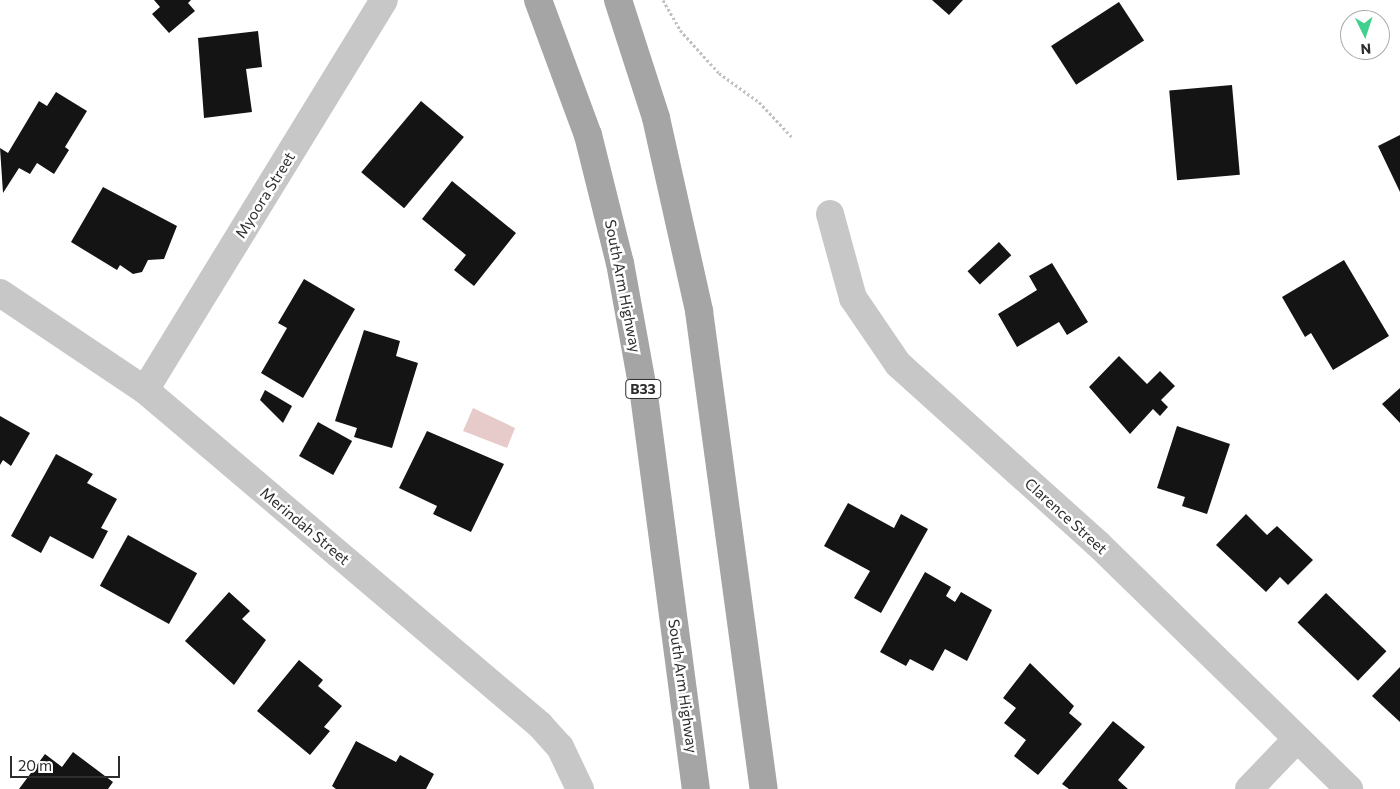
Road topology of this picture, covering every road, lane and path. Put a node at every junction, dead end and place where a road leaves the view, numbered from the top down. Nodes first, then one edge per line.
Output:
1 (384, 0) edge
2 (538, 0) edge
3 (618, 0) edge
4 (663, 0) edge
5 (792, 137) dead end
6 (830, 214) dead end
7 (0, 294) edge
8 (145, 390) junction
9 (1297, 739) junction
10 (580, 789) edge
11 (696, 789) edge
12 (764, 789) edge
13 (1249, 789) edge
14 (1349, 789) edge

1 - 8 street, Myoora Street
2 - 11 main road, South Arm Highway / B33
3 - 12 main road
4 - 5 path
6 - 9 street, Clarence Street
7 - 8 street, Merindah Street
8 - 10 street, Merindah Street
9 - 13 street
9 - 14 street, Clarence Street

